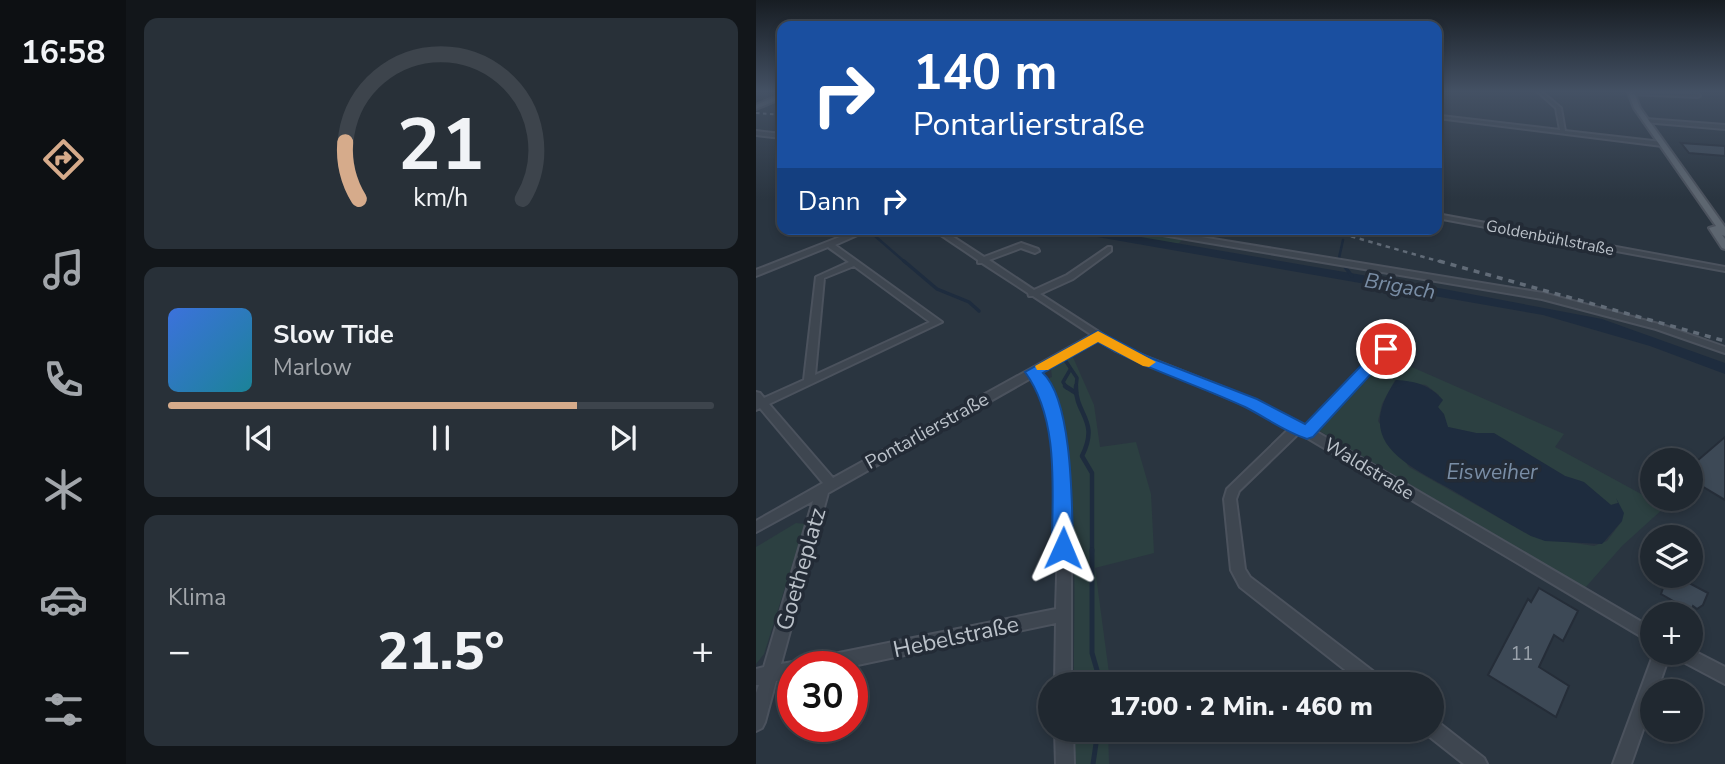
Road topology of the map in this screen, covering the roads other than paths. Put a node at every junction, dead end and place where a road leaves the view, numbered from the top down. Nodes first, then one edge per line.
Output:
1 (1524, 128) edge
2 (1562, 128) edge
3 (1651, 128) edge
4 (756, 133) edge
5 (1563, 133) junction
6 (777, 135) edge
7 (1662, 144) junction
8 (1681, 170) junction
9 (1442, 217) edge
10 (1723, 226) edge
11 (854, 235) edge
12 (944, 235) edge
13 (1176, 235) edge
14 (1199, 235) edge
15 (1195, 238) junction
16 (830, 245) junction
17 (1725, 246) edge
18 (1108, 248) dead end
19 (1034, 251) dead end
20 (1663, 259) junction
21 (981, 261) junction
22 (855, 263) junction
23 (1725, 270) edge
24 (756, 273) edge
25 (1032, 294) junction
26 (1098, 336) junction
27 (1386, 349) dead end
28 (1725, 350) edge
29 (1033, 372) junction
30 (809, 382) junction
31 (758, 402) edge
32 (1302, 430) junction
33 (827, 486) junction
34 (756, 527) edge
35 (1062, 615) junction
36 (1640, 629) edge
37 (868, 655) edge
38 (1703, 664) edge
39 (1658, 665) edge
40 (1063, 672) edge
41 (1361, 672) edge
42 (764, 676) edge
43 (1725, 676) edge
44 (756, 722) edge
45 (1444, 737) edge
46 (1064, 742) edge
47 (1065, 764) edge
48 (1478, 764) edge
49 (1622, 764) edge

1 - 5 street
2 - 5 street
3 - 7 main road
4 - 6 street
5 - 7 street
7 - 8 main road
8 - 10 main road
8 - 17 main road
9 - 20 street, Goldenbühlstraße
11 - 16 street
12 - 21 street, Waldstraße
13 - 15 street
14 - 15 street
15 - 28 street
16 - 22 street
16 - 24 street
18 - 25 street
19 - 21 street
20 - 23 street, Goldenbühlstraße
20 - 23 street, Goldenbühlstraße
21 - 25 street, Waldstraße
22 - 30 street
22 - 30 street
25 - 26 street, Waldstraße
26 - 29 street, Pontarlierstraße
26 - 32 street, Waldstraße
27 - 32 street
29 - 33 street, Pontarlierstraße
29 - 35 street
30 - 31 street
31 - 33 street
32 - 36 street, Waldstraße
32 - 41 street
33 - 34 street, Pontarlierstraße
33 - 42 street, Goetheplatz
35 - 37 street, Hebelstraße
35 - 40 street
38 - 43 street
39 - 49 street
42 - 44 street, Goetheplatz
45 - 48 street
46 - 47 street

